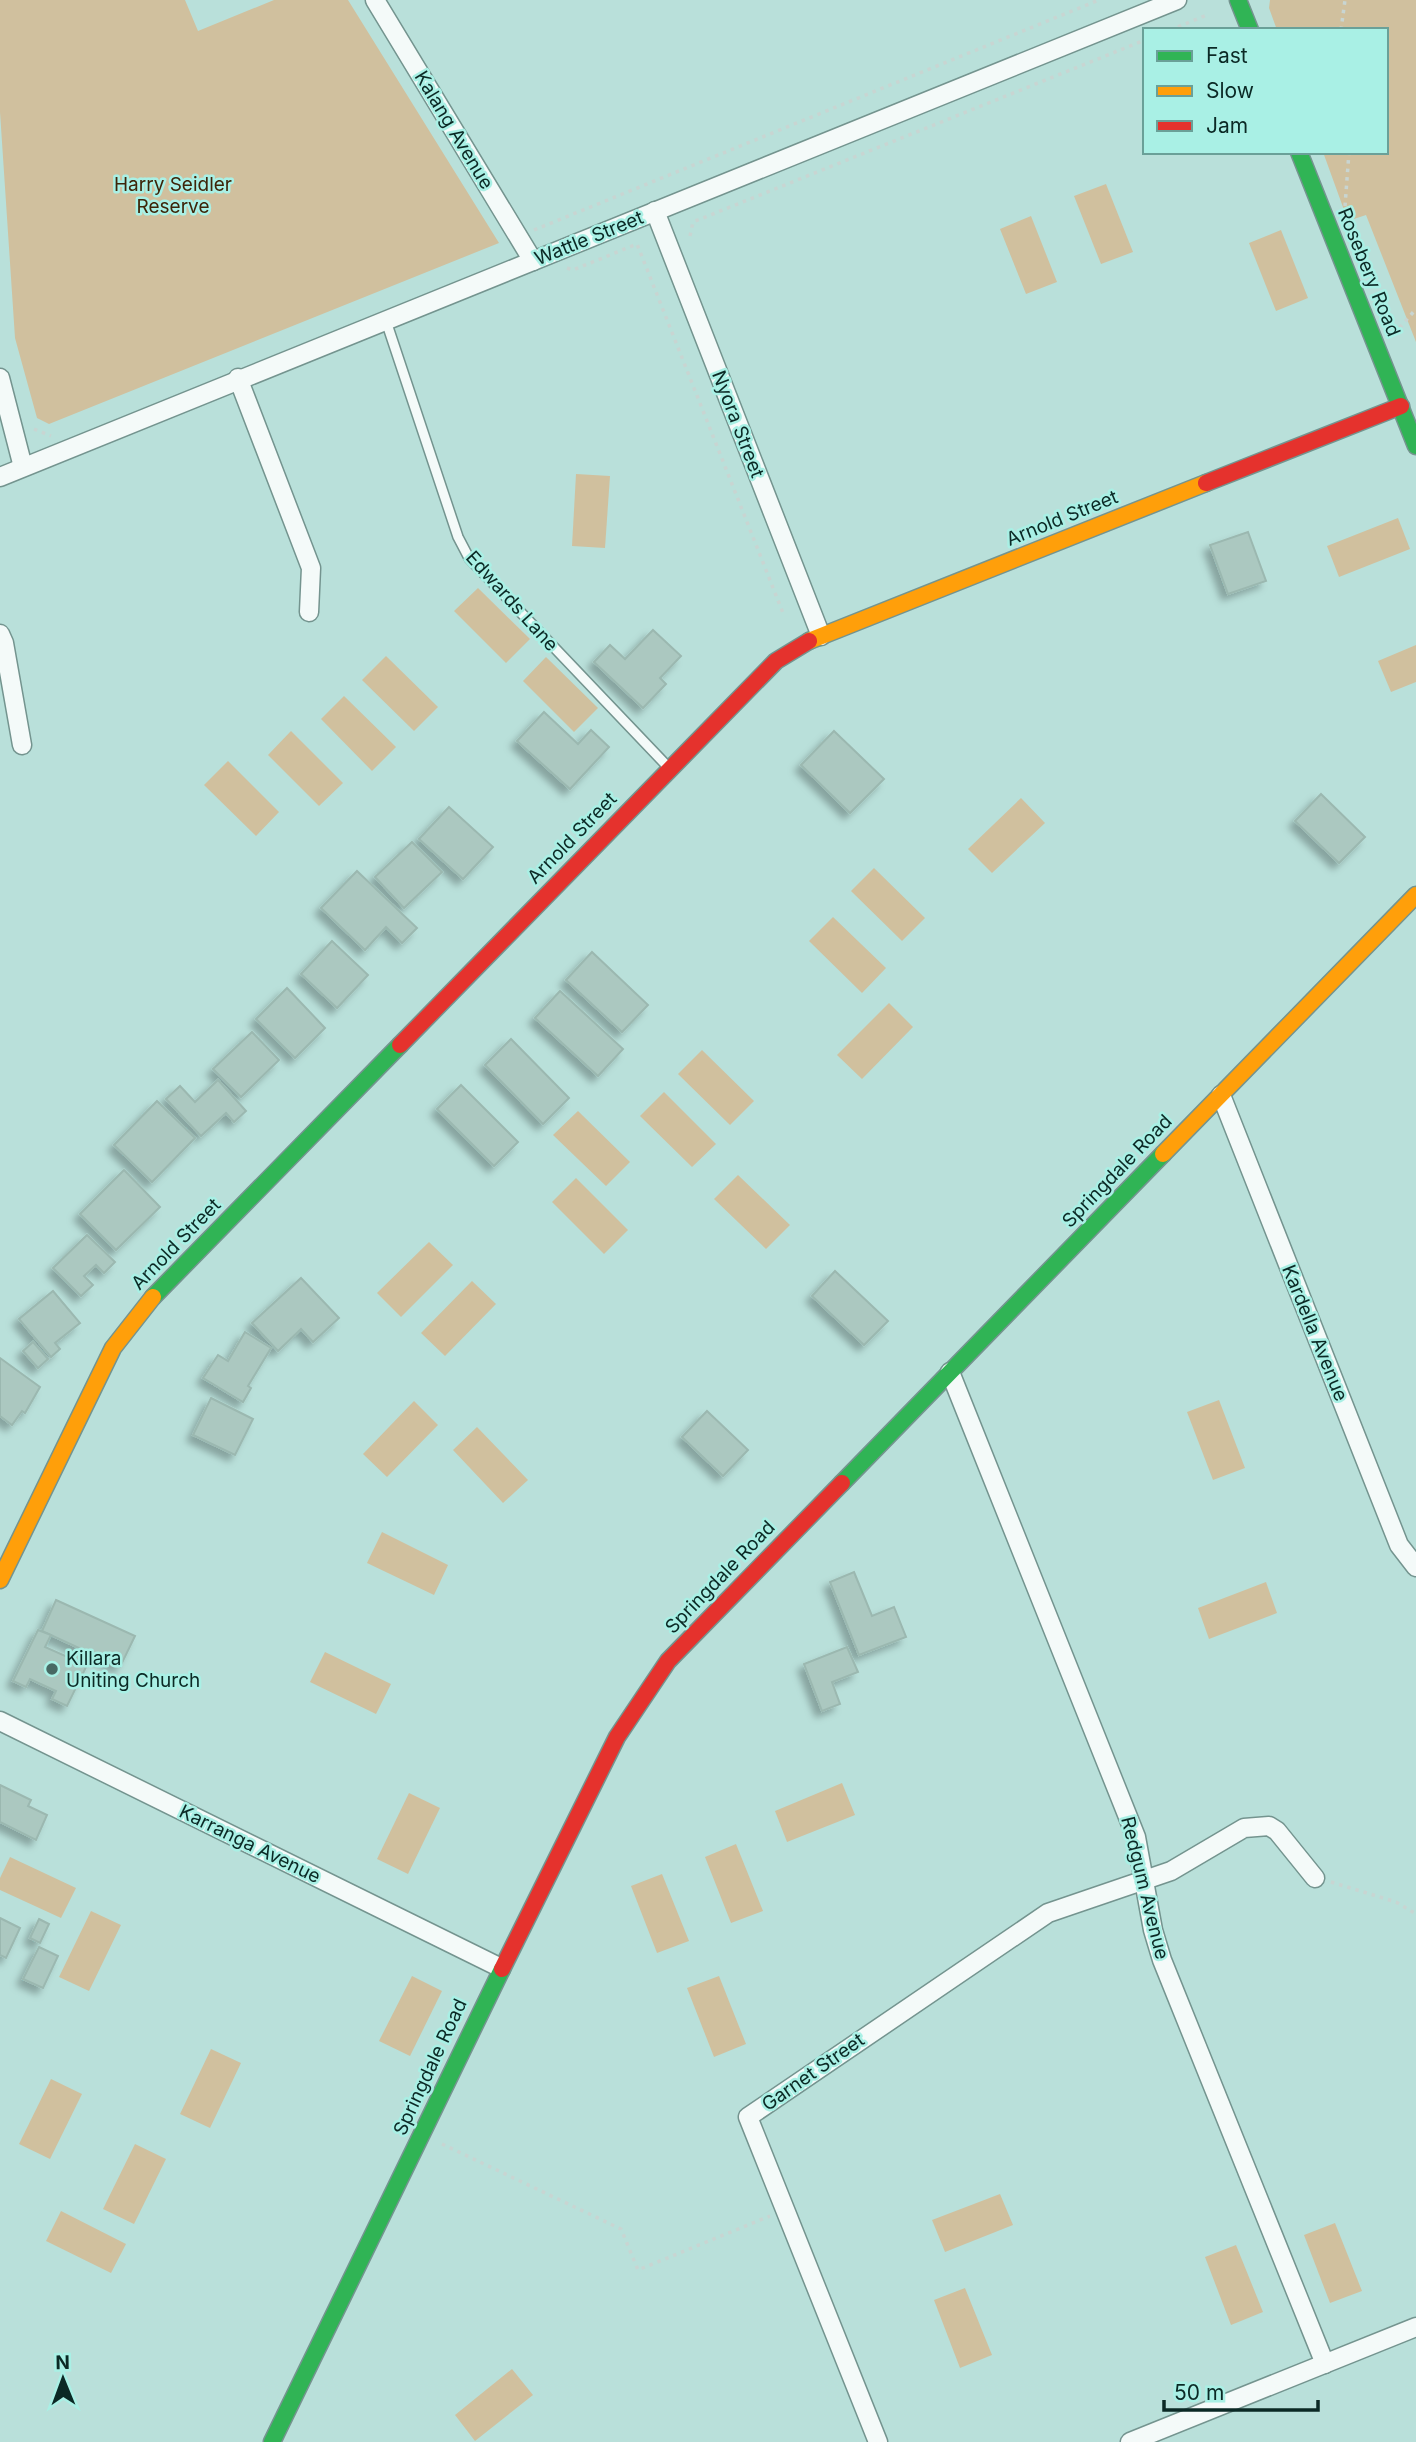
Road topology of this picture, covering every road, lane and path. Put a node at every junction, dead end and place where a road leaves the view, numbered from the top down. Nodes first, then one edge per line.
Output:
1 (374, 0) edge
2 (1099, 0) edge
3 (1177, 0) edge
4 (1238, 0) edge
5 (1345, 0) edge
6 (1207, 15) dead end
7 (1175, 28) edge
8 (1249, 28) edge
9 (1341, 28) edge
10 (1143, 41) edge
11 (1300, 154) edge
12 (655, 211) junction
13 (533, 231) dead end
14 (690, 236) dead end
15 (637, 244) dead end
16 (533, 261) junction
17 (1416, 309) edge
18 (385, 319) junction
19 (1378, 352) junction
20 (238, 377) junction
21 (0, 378) edge
22 (1401, 407) junction
23 (1416, 446) edge
24 (23, 467) junction
25 (0, 477) edge
26 (309, 612) dead end
27 (783, 613) dead end
28 (0, 634) edge
29 (821, 636) junction
30 (22, 745) dead end
31 (670, 769) junction
32 (1416, 895) edge
33 (1221, 1095) junction
34 (950, 1372) junction
35 (1416, 1567) edge
36 (0, 1580) edge
37 (0, 1721) edge
38 (1315, 1878) joint
39 (1145, 1879) junction
40 (1416, 1914) edge
41 (499, 1968) junction
42 (422, 2134) junction
43 (784, 2210) junction
44 (1416, 2327) edge
45 (1325, 2364) junction
46 (272, 2442) edge
47 (878, 2442) edge
48 (1130, 2442) edge

1 - 16 street, Kalang Avenue
2 - 13 path
3 - 12 street, Wattle Street
4 - 8 main road
5 - 9 path
6 - 7 path
10 - 14 path
11 - 19 main road, Rosebery Road
12 - 16 street, Wattle Street
12 - 29 street, Nyora Street
15 - 27 path
16 - 18 street, Wattle Street
17 - 19 path
18 - 20 street, Wattle Street
18 - 31 lane, Edwards Lane
19 - 22 main road, Rosebery Road
20 - 24 street, Wattle Street
20 - 26 street
21 - 24 street
22 - 23 main road, Rosebery Road
22 - 29 main road, Arnold Street
24 - 25 street, Wattle Street
28 - 30 street
29 - 31 main road, Arnold Street
31 - 36 main road, Arnold Street
32 - 33 main road, Springdale Road
33 - 34 main road, Springdale Road
33 - 35 street, Kardella Avenue
34 - 39 street, Redgum Avenue
34 - 41 main road, Springdale Road
37 - 41 street, Karranga Avenue
38 - 39 street
38 - 40 path
39 - 43 street, Garnet Street
39 - 45 street, Redgum Avenue
41 - 42 main road, Springdale Road
42 - 43 path
42 - 46 main road, Springdale Road
43 - 47 street, Garnet Street
44 - 45 street
45 - 48 street

